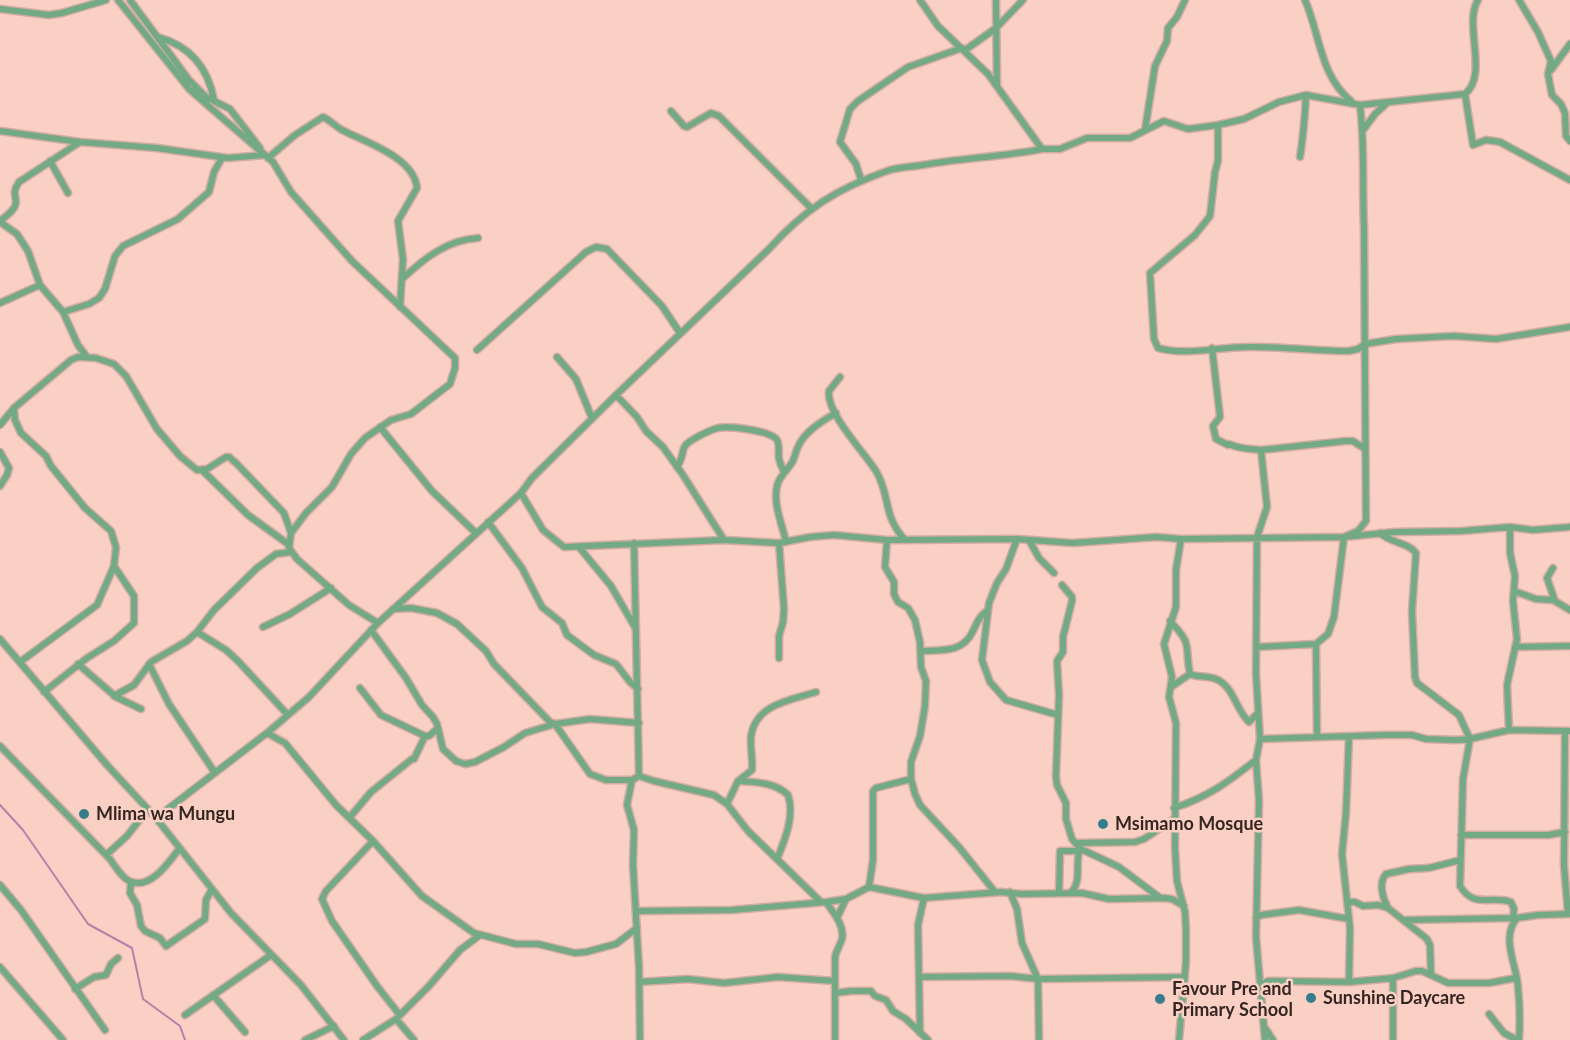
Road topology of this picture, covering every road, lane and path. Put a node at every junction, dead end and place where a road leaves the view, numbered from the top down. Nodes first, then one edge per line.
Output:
1 (106, 0) edge
2 (118, 0) edge
3 (130, 0) edge
4 (920, 0) edge
5 (996, 0) edge
6 (1023, 0) edge
7 (1185, 0) edge
8 (1305, 0) edge
9 (1478, 0) edge
10 (1520, 0) edge
11 (0, 9) edge
12 (996, 28) junction
13 (157, 37) junction
14 (1570, 44) edge
15 (963, 50) junction
16 (1548, 74) junction
17 (997, 86) junction
18 (1465, 94) junction
19 (1306, 95) junction
20 (213, 100) junction
21 (1387, 103) junction
22 (1357, 104) junction
23 (671, 111) dead end
24 (1218, 125) junction
25 (1145, 130) junction
26 (0, 132) edge
27 (1362, 133) junction
28 (80, 141) junction
29 (1570, 141) edge
30 (1041, 149) junction
31 (265, 154) junction
32 (1300, 157) dead end
33 (222, 158) junction
34 (50, 161) junction
35 (861, 180) junction
36 (1570, 180) edge
37 (68, 193) dead end
38 (812, 208) junction
39 (0, 221) edge
40 (478, 238) dead end
41 (403, 278) junction
42 (40, 285) junction
43 (0, 303) edge
44 (400, 307) junction
45 (63, 312) junction
46 (1570, 327) edge
47 (680, 333) junction
48 (1365, 344) junction
49 (78, 345) junction
50 (1212, 348) junction
51 (477, 350) dead end
52 (87, 357) junction
53 (557, 357) dead end
54 (71, 360) junction
55 (840, 377) dead end
56 (616, 394) junction
57 (14, 408) junction
58 (836, 413) junction
59 (592, 418) junction
60 (0, 425) edge
61 (380, 427) junction
62 (1365, 433) junction
63 (1353, 441) junction
64 (1365, 449) junction
65 (1261, 450) junction
66 (0, 452) edge
67 (677, 467) junction
68 (202, 470) junction
69 (784, 472) junction
70 (0, 486) edge
71 (521, 492) junction
72 (1366, 521) junction
73 (488, 522) junction
74 (1510, 527) junction
75 (1570, 527) edge
76 (291, 533) junction
77 (476, 533) junction
78 (1378, 533) junction
79 (1257, 537) junction
80 (1344, 537) junction
81 (1017, 539) junction
82 (1181, 539) junction
83 (724, 540) junction
84 (887, 540) junction
85 (905, 540) junction
86 (1029, 540) junction
87 (634, 543) junction
88 (782, 543) junction
89 (288, 544) junction
90 (579, 547) junction
91 (291, 552) junction
92 (114, 566) junction
93 (1553, 568) dead end
94 (1054, 573) dead end
95 (1062, 585) dead end
96 (331, 588) junction
97 (1514, 591) junction
98 (1555, 601) junction
99 (393, 609) junction
100 (1570, 610) edge
101 (987, 611) junction
102 (1170, 621) junction
103 (378, 622) junction
104 (263, 627) dead end
105 (636, 629) junction
106 (371, 630) junction
107 (197, 632) junction
108 (0, 639) edge
109 (1316, 644) junction
110 (1570, 646) edge
111 (1257, 647) junction
112 (1515, 647) junction
113 (921, 651) junction
114 (779, 658) dead end
115 (20, 662) junction
116 (78, 664) junction
117 (149, 664) junction
118 (1190, 674) junction
119 (1170, 687) junction
120 (360, 688) dead end
121 (638, 689) junction
122 (44, 692) junction
123 (816, 692) dead end
124 (114, 696) junction
125 (141, 710) dead end
126 (1258, 712) junction
127 (288, 715) junction
128 (1058, 715) junction
129 (639, 723) junction
130 (278, 724) junction
131 (555, 724) junction
132 (438, 728) junction
133 (1509, 730) junction
134 (1568, 731) edge
135 (267, 734) junction
136 (425, 736) junction
137 (1317, 736) junction
138 (1349, 737) junction
139 (1260, 739) junction
140 (1470, 739) junction
141 (282, 740) junction
142 (0, 746) edge
143 (1256, 760) junction
144 (215, 772) junction
145 (639, 776) junction
146 (911, 779) junction
147 (632, 780) junction
148 (738, 781) junction
149 (727, 804) junction
150 (1174, 808) junction
151 (148, 809) junction
152 (350, 817) junction
153 (156, 818) junction
154 (1174, 819) junction
155 (1566, 832) junction
156 (1461, 835) junction
157 (373, 841) junction
158 (1079, 848) junction
159 (179, 849) junction
160 (106, 855) junction
161 (777, 859) junction
162 (1460, 860) junction
163 (131, 882) junction
164 (0, 885) edge
165 (868, 887) junction
166 (212, 889) junction
167 (995, 892) junction
168 (1010, 892) junction
169 (1059, 893) junction
170 (1071, 893) junction
171 (924, 898) junction
172 (1159, 898) junction
173 (846, 899) junction
174 (824, 902) junction
175 (1348, 902) junction
176 (1184, 906) junction
177 (1388, 908) junction
178 (637, 911) junction
179 (1569, 914) edge
180 (837, 918) junction
181 (1256, 918) junction
182 (1515, 918) junction
183 (1349, 919) junction
184 (1403, 920) junction
185 (637, 928) junction
186 (480, 935) junction
187 (271, 955) junction
188 (118, 958) dead end
189 (0, 967) edge
190 (1431, 975) junction
191 (919, 977) junction
192 (1185, 977) junction
193 (1393, 978) junction
194 (1516, 978) junction
195 (1038, 979) junction
196 (835, 981) junction
197 (639, 982) junction
198 (1349, 982) junction
199 (1260, 987) junction
200 (75, 988) junction
201 (835, 993) junction
202 (213, 995) junction
203 (1489, 1014) dead end
204 (185, 1015) dead end
205 (398, 1016) junction
206 (334, 1026) junction
207 (1265, 1028) junction
208 (105, 1030) dead end
209 (245, 1032) dead end
210 (920, 1033) junction
211 (63, 1040) edge
212 (305, 1040) edge
213 (344, 1040) edge
214 (363, 1040) edge
215 (414, 1040) edge
216 (640, 1040) edge
217 (835, 1040) edge
218 (927, 1040) edge
219 (1039, 1040) edge
220 (1179, 1040) edge
221 (1265, 1040) edge
222 (1274, 1040) edge
223 (1393, 1040) edge
224 (1518, 1040) edge

1 - 11 street
2 - 31 street
3 - 13 street
4 - 15 street
5 - 12 street
6 - 12 street
7 - 25 street
8 - 22 street
9 - 18 street
10 - 16 street
12 - 15 street
12 - 17 street
13 - 20 street
13 - 20 street
14 - 16 street
15 - 17 street
15 - 35 street
16 - 29 street
17 - 30 street
18 - 21 street
18 - 36 street
19 - 22 street
19 - 24 street
19 - 32 street
20 - 31 street
21 - 22 street
21 - 27 street
22 - 27 street
23 - 38 street
24 - 25 street
24 - 50 street
25 - 30 street
26 - 28 street
27 - 48 street
28 - 33 street
28 - 34 street
30 - 35 street
31 - 33 street
31 - 41 street
31 - 44 street
33 - 45 street
34 - 37 street
34 - 39 street
35 - 38 street
38 - 47 street
39 - 42 street
40 - 41 street
41 - 44 street
42 - 43 street
42 - 45 street
44 - 61 street
45 - 49 street
46 - 48 street
47 - 51 street
47 - 56 street
48 - 50 street
48 - 62 street
49 - 52 street
49 - 54 street
50 - 65 street
52 - 54 street
52 - 68 street
53 - 59 street
54 - 57 street
55 - 58 street
56 - 59 street
56 - 67 street
57 - 60 street
57 - 92 street
58 - 69 street
58 - 85 street
59 - 71 street
61 - 76 street
61 - 77 street
62 - 63 street
62 - 64 street
63 - 64 street
63 - 65 street
64 - 72 street
65 - 79 street
66 - 70 street
67 - 69 street
67 - 83 street
68 - 76 street
68 - 89 street
69 - 88 street
71 - 73 street
71 - 90 street
72 - 78 street
72 - 80 street
73 - 77 street
73 - 121 street
74 - 75 street
74 - 78 street
74 - 97 street
76 - 89 street
77 - 99 street
78 - 80 street
78 - 140 street
79 - 80 street
79 - 82 street
79 - 111 street
80 - 109 street
81 - 85 street
81 - 86 street
81 - 101 street
82 - 86 street
82 - 102 street
83 - 87 street
83 - 88 street
84 - 85 street
84 - 88 street
84 - 113 street
86 - 94 street
87 - 90 street
87 - 105 street
88 - 114 street
89 - 91 street
90 - 105 street
91 - 96 street
91 - 107 street
92 - 115 street
92 - 116 street
93 - 98 street
95 - 128 street
96 - 103 street
96 - 104 street
97 - 98 street
97 - 112 street
98 - 100 street
99 - 103 street
99 - 131 street
101 - 113 street
101 - 128 street
102 - 118 street
102 - 119 street
103 - 106 street
105 - 121 street
106 - 127 street
106 - 132 street
107 - 117 street
107 - 127 street
108 - 115 street
109 - 111 street
109 - 137 street
110 - 112 street
111 - 126 street
112 - 133 street
113 - 146 street
115 - 122 street
116 - 122 street
116 - 124 street
117 - 124 street
117 - 144 street
118 - 119 street
118 - 126 street
119 - 150 street
120 - 136 street
121 - 129 street
122 - 151 street
123 - 148 street
124 - 125 street
126 - 139 street
127 - 130 street
128 - 158 street
129 - 131 street
129 - 145 street
130 - 135 street
130 - 141 street
131 - 132 street
131 - 147 street
132 - 136 street
133 - 134 street
133 - 140 street
134 - 155 street
135 - 141 street
135 - 144 street
136 - 152 street
137 - 138 street
137 - 139 street
138 - 140 street
138 - 175 street
139 - 143 street
140 - 156 street
141 - 152 street
142 - 160 street
143 - 150 street
143 - 181 street
144 - 153 street
145 - 147 street
145 - 149 street
146 - 165 street
146 - 167 street
147 - 178 street
148 - 149 street
148 - 161 street
149 - 161 street
150 - 154 street
151 - 153 street
151 - 160 street
152 - 157 street
153 - 159 street
154 - 158 street
154 - 176 street
155 - 156 street
155 - 179 street
156 - 162 street
157 - 186 street
157 - 205 street
158 - 169 street
158 - 170 street
158 - 172 street
159 - 163 street
159 - 166 street
160 - 163 street
161 - 174 street
162 - 177 street
162 - 182 street
163 - 166 street
164 - 200 street
165 - 171 street
165 - 173 street
166 - 187 street
167 - 168 street
167 - 171 street
168 - 169 street
168 - 195 street
169 - 170 street
170 - 172 street
171 - 191 street
172 - 176 street
173 - 174 street
173 - 180 street
174 - 178 street
174 - 180 street
175 - 177 street
175 - 183 street
176 - 192 street
177 - 184 street
178 - 185 street
179 - 182 street
180 - 196 street
181 - 183 street
181 - 199 street
182 - 184 street
182 - 194 street
183 - 198 street
184 - 190 street
185 - 186 street
185 - 197 street
186 - 205 street
187 - 202 street
187 - 206 street
188 - 200 street
189 - 211 street
190 - 193 street
190 - 194 street
191 - 195 street
191 - 210 street
192 - 195 street
192 - 220 street
193 - 198 street
193 - 223 street
194 - 224 street
195 - 219 street
196 - 197 street
196 - 201 street
197 - 216 street
198 - 199 street
199 - 207 street
200 - 208 street
201 - 210 street
201 - 217 street
202 - 204 street
202 - 209 street
203 - 224 street
205 - 214 street
205 - 215 street
206 - 212 street
206 - 213 street
207 - 221 street
207 - 222 street
210 - 218 street

